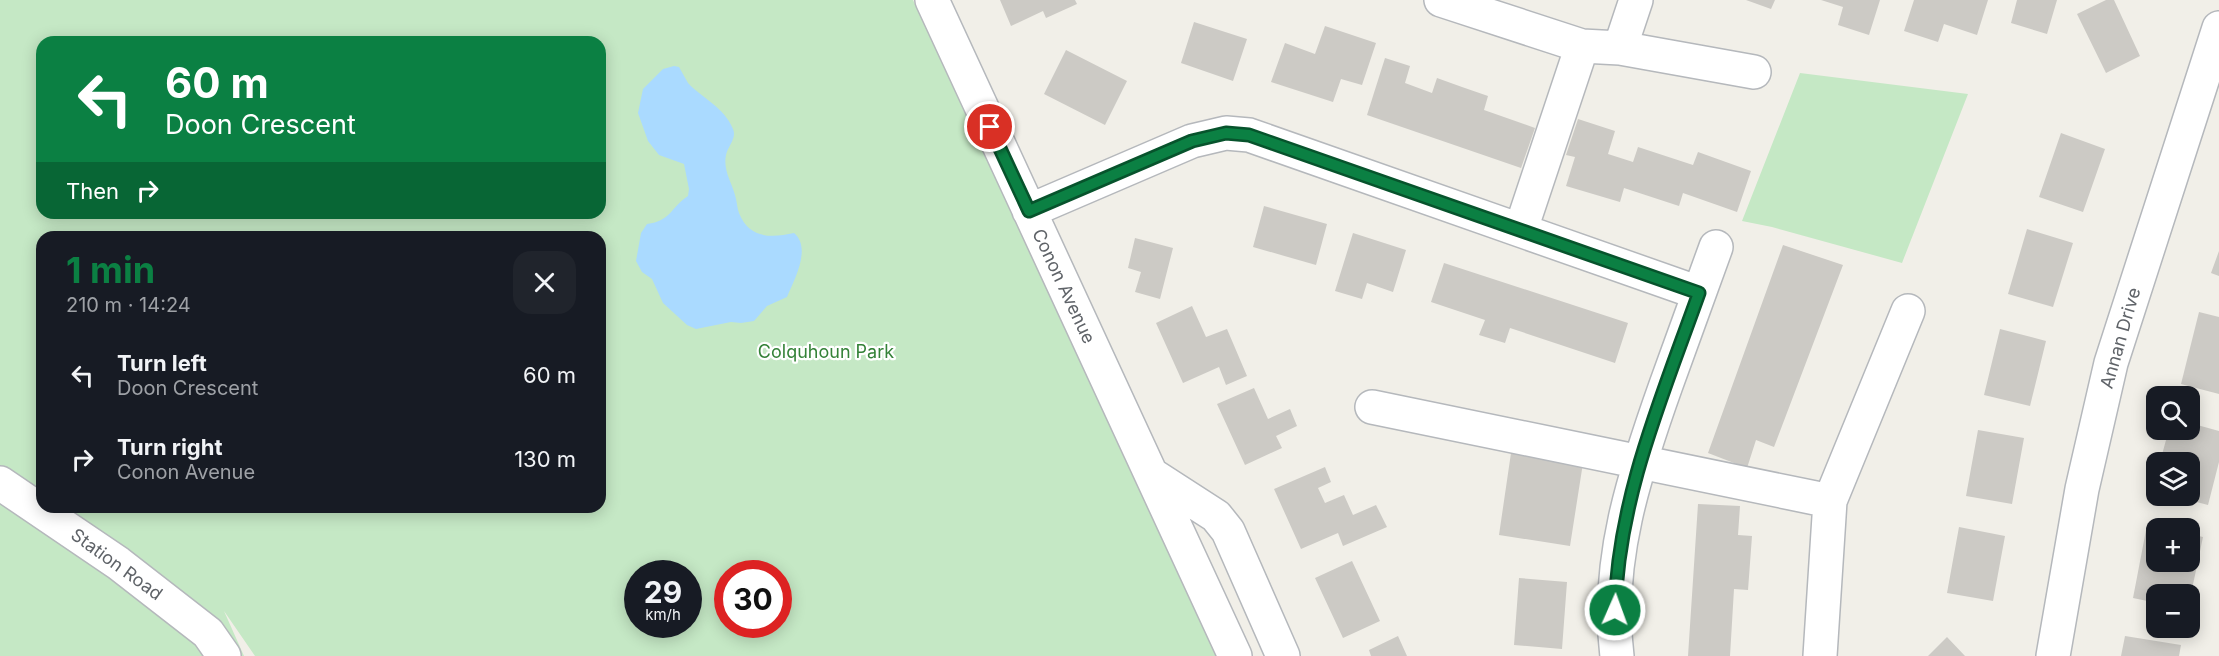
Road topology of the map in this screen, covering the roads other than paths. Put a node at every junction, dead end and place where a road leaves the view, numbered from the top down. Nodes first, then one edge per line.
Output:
1 (932, 0) edge
2 (1441, 0) edge
3 (1636, 0) edge
4 (2219, 28) edge
5 (1582, 46) junction
6 (1620, 48) junction
7 (1754, 72) dead end
8 (1029, 211) junction
9 (1521, 229) junction
10 (1716, 247) dead end
11 (1699, 293) junction
12 (1908, 311) dead end
13 (1372, 407) dead end
14 (1638, 462) junction
15 (1151, 474) junction
16 (0, 483) edge
17 (1830, 501) junction
18 (36, 508) edge
19 (44, 513) edge
20 (224, 656) edge
21 (1234, 656) edge
22 (1283, 656) edge
23 (1617, 656) edge
24 (1820, 656) edge
25 (2053, 656) edge

1 - 8 street, Conon Avenue
2 - 5 street
3 - 6 street
4 - 25 street, Annan Drive
5 - 6 street
5 - 9 street
6 - 7 street
8 - 9 street
8 - 15 street, Conon Avenue
9 - 11 street
10 - 11 street
11 - 14 street
12 - 17 street
13 - 14 street
14 - 17 street
14 - 23 street
15 - 21 street, Conon Avenue
15 - 22 street
16 - 18 street, Station Road
17 - 24 street
19 - 20 street, Station Road

